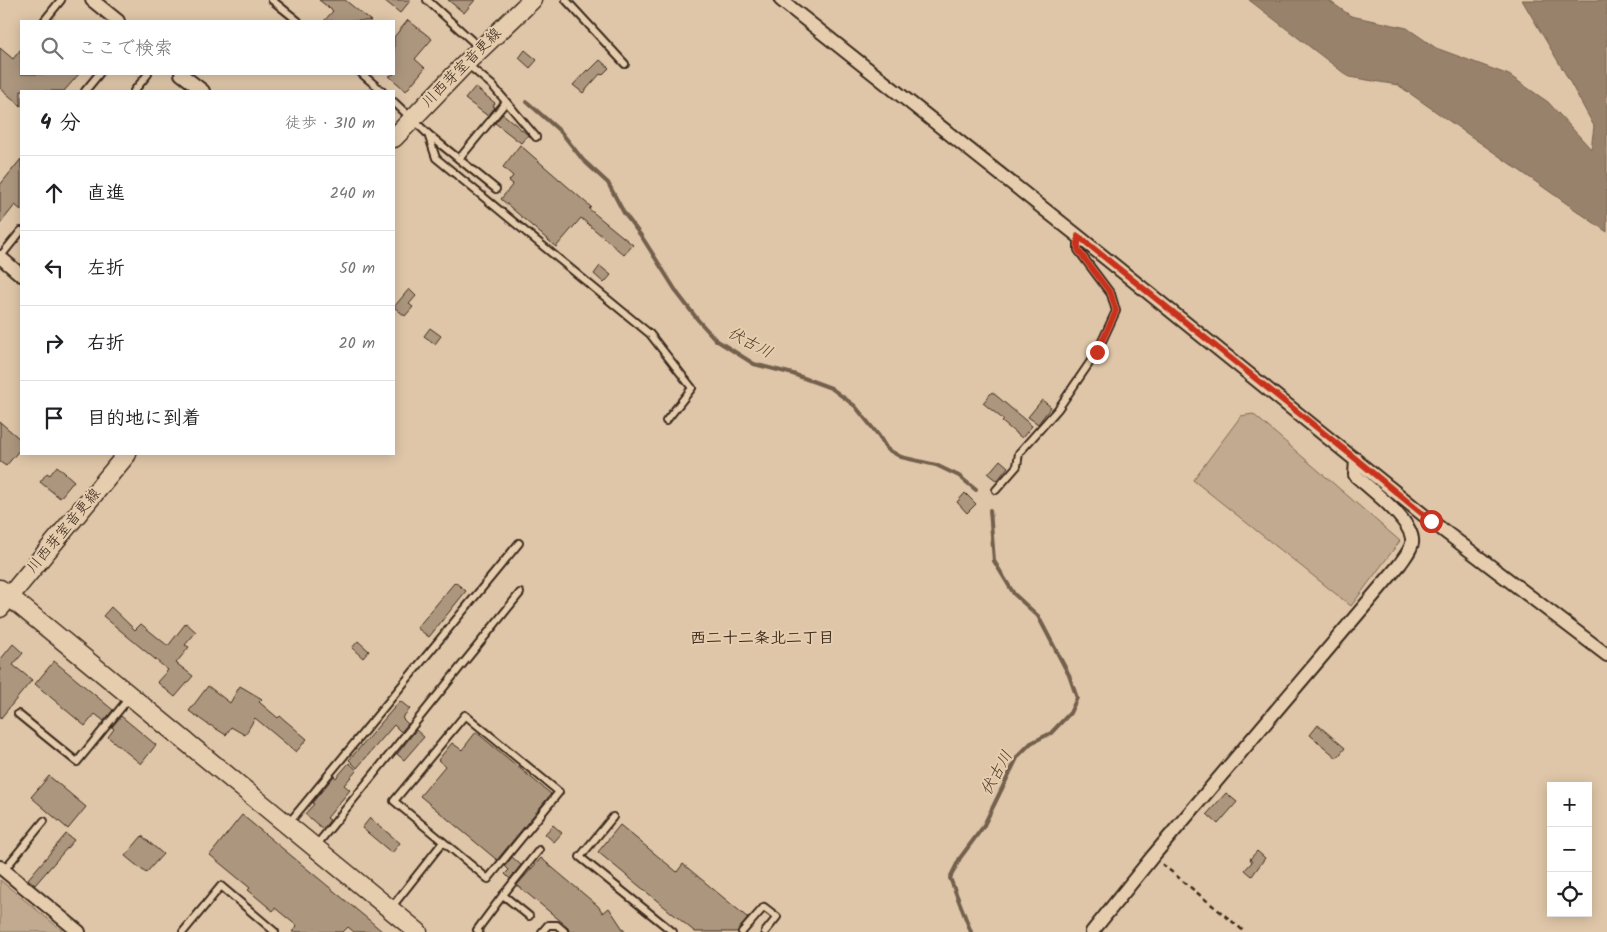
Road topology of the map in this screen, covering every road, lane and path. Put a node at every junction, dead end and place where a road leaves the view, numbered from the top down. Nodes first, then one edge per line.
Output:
1 (61, 0) edge
2 (92, 0) edge
3 (272, 0) edge
4 (427, 0) edge
5 (532, 0) edge
6 (566, 0) edge
7 (781, 0) edge
8 (45, 20) edge
9 (117, 20) edge
10 (297, 20) edge
11 (480, 49) junction
12 (466, 63) junction
13 (625, 64) dead end
14 (98, 75) edge
15 (147, 75) edge
16 (182, 75) edge
17 (363, 75) edge
18 (86, 90) edge
19 (135, 90) edge
20 (201, 90) edge
21 (381, 90) edge
22 (506, 102) junction
23 (395, 103) edge
24 (412, 118) junction
25 (428, 134) junction
26 (395, 137) edge
27 (536, 137) dead end
28 (459, 160) junction
29 (496, 190) dead end
30 (20, 232) edge
31 (1078, 236) junction
32 (0, 257) edge
33 (20, 274) edge
34 (666, 421) dead end
35 (126, 455) edge
36 (1356, 459) junction
37 (996, 490) dead end
38 (519, 543) dead end
39 (520, 593) dead end
40 (3, 598) edge
41 (1607, 655) edge
42 (130, 696) junction
43 (18, 714) dead end
44 (612, 817) dead end
45 (44, 821) dead end
46 (287, 826) junction
47 (443, 842) junction
48 (314, 848) junction
49 (540, 850) dead end
50 (1153, 856) junction
51 (2, 869) edge
52 (504, 895) junction
53 (390, 909) junction
54 (529, 916) dead end
55 (564, 931) edge
56 (79, 932) edge
57 (183, 932) edge
58 (275, 932) edge
59 (418, 932) edge
60 (480, 932) edge
61 (542, 932) edge
62 (673, 932) edge
63 (742, 932) edge
64 (765, 932) edge
65 (1092, 932) edge
66 (1245, 932) edge

1 - 8 lane
2 - 9 street
3 - 10 lane
4 - 11 lane
5 - 11 street, 川西芽室音更線
6 - 13 lane
7 - 31 street
11 - 12 street, 川西芽室音更線
12 - 22 lane
12 - 24 street, 川西芽室音更線
14 - 18 lane
15 - 19 lane
16 - 20 street
17 - 21 lane
22 - 27 lane
22 - 28 lane
23 - 24 lane
24 - 25 lane
24 - 26 street, 川西芽室音更線
25 - 28 lane
25 - 34 lane
28 - 29 lane
30 - 32 lane
31 - 36 street
31 - 37 lane
32 - 33 street
35 - 40 street, 川西芽室音更線
36 - 41 street
36 - 50 street
38 - 46 lane
39 - 48 lane
40 - 42 street
42 - 43 lane
42 - 46 street
44 - 62 lane
45 - 51 lane
46 - 48 street
47 - 47 lane
47 - 53 lane
48 - 53 street
49 - 52 lane
50 - 65 street
50 - 66 path
51 - 56 street
52 - 54 lane
52 - 60 lane
53 - 59 street
55 - 61 lane
57 - 58 lane
63 - 64 lane

